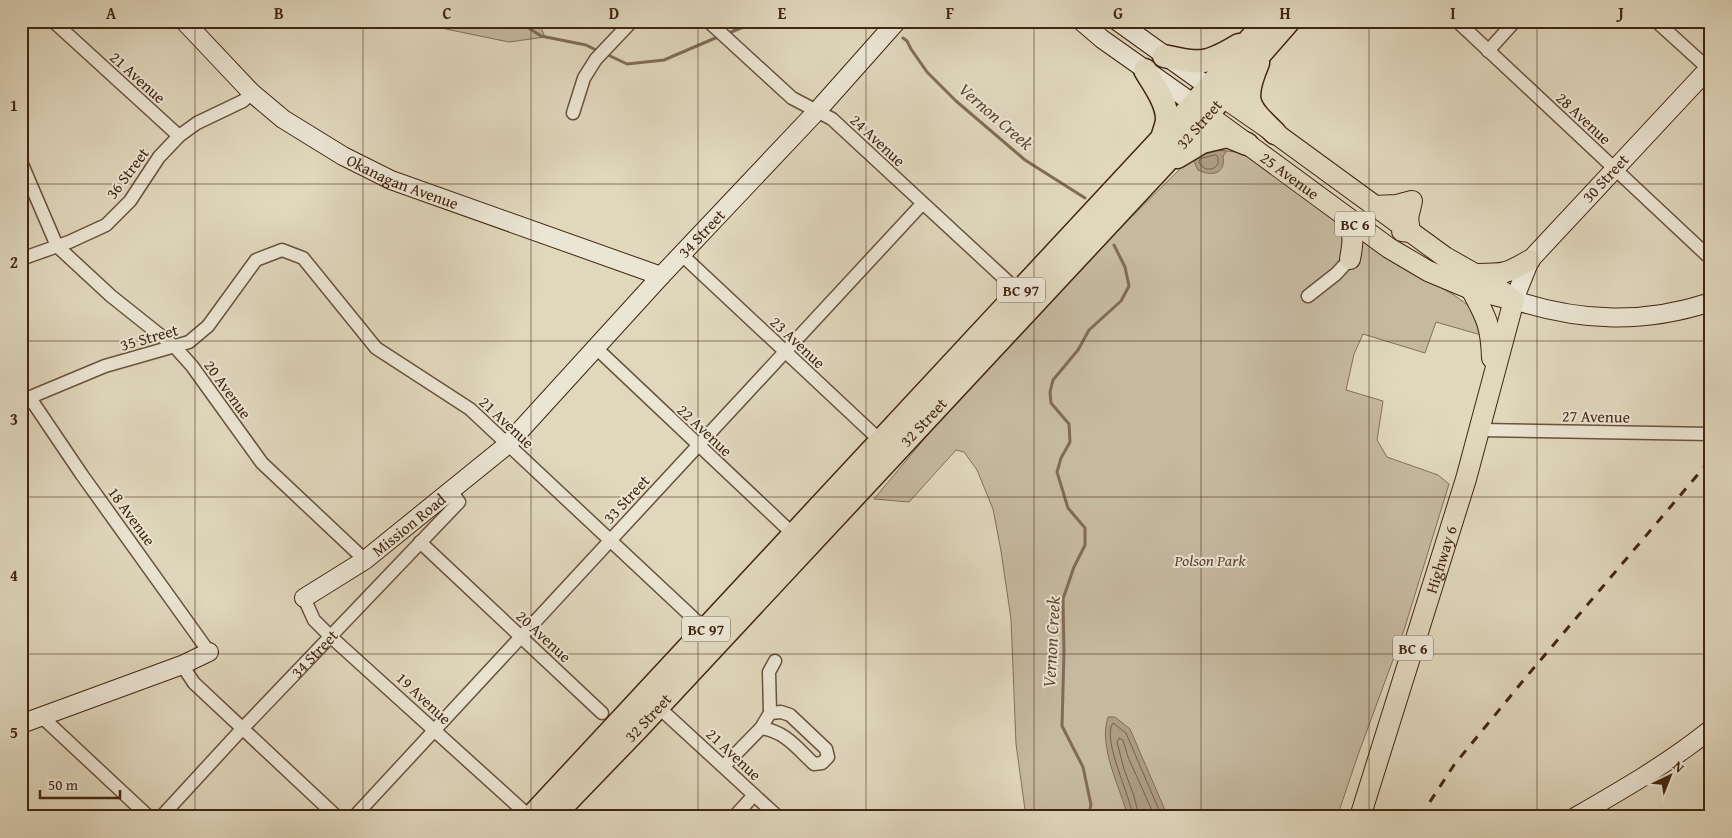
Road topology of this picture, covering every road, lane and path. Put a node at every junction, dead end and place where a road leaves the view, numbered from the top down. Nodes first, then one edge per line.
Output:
1 (53, 21) edge
2 (184, 21) edge
3 (632, 21) edge
4 (708, 21) edge
5 (1081, 21) edge
6 (1117, 21) edge
7 (1266, 21) edge
8 (1289, 21) edge
9 (1457, 21) edge
10 (1515, 21) edge
11 (1656, 21) edge
12 (892, 27) edge
13 (1257, 45) junction
14 (1488, 51) junction
15 (1164, 56) junction
16 (1710, 69) edge
17 (1145, 70) junction
18 (1216, 92) junction
19 (252, 93) junction
20 (1200, 109) junction
21 (816, 111) junction
22 (573, 113) dead end
23 (1275, 133) junction
24 (179, 136) junction
25 (1162, 139) junction
26 (1247, 144) junction
27 (21, 162) edge
28 (1163, 165) junction
29 (1614, 168) junction
30 (1297, 180) junction
31 (922, 204) junction
32 (1344, 216) junction
33 (1410, 232) junction
34 (57, 246) junction
35 (1389, 248) junction
36 (282, 250) joint
37 (681, 254) junction
38 (21, 259) edge
39 (1350, 259) junction
40 (1530, 260) junction
41 (1711, 260) edge
42 (661, 276) junction
43 (1473, 281) junction
44 (1019, 292) junction
45 (1308, 296) dead end
46 (1514, 300) junction
47 (1711, 302) edge
48 (175, 347) junction
49 (595, 348) junction
50 (785, 352) junction
51 (1493, 375) junction
52 (26, 400) edge
53 (1480, 430) junction
54 (1711, 434) edge
55 (507, 445) junction
56 (698, 445) junction
57 (887, 448) junction
58 (451, 491) junction
59 (794, 535) junction
60 (610, 539) junction
61 (420, 542) junction
62 (365, 560) junction
63 (304, 598) joint
64 (706, 630) junction
65 (330, 636) junction
66 (521, 636) junction
67 (209, 652) joint
68 (775, 660) dead end
69 (182, 664) junction
70 (652, 701) junction
71 (602, 713) dead end
72 (770, 713) junction
73 (42, 717) junction
74 (21, 724) edge
75 (761, 728) junction
76 (242, 729) junction
77 (1711, 729) edge
78 (434, 730) junction
79 (724, 766) junction
80 (754, 795) junction
81 (149, 817) edge
82 (161, 817) edge
83 (337, 817) edge
84 (354, 817) edge
85 (530, 817) edge
86 (552, 817) edge
87 (734, 817) edge
88 (778, 817) edge
89 (1360, 817) edge
90 (1575, 817) edge

1 - 24 street, 21 Avenue
2 - 19 street, Okanagan Avenue
3 - 22 street
4 - 21 street, 24 Avenue
5 - 17 street, 25 Avenue
6 - 15 street, 25 Avenue
7 - 13 highway, 32 Street / BC 97
8 - 13 highway, 32 Street / BC 97
9 - 14 street, 28 Avenue
10 - 14 street
11 - 16 street
12 - 21 street, 34 Street
13 - 15 highway
13 - 18 highway, 32 Street / BC 97
13 - 23 highway
14 - 29 street, 28 Avenue
15 - 18 street, 25 Avenue
16 - 29 street, 30 Street
17 - 20 street, 25 Avenue
17 - 25 highway
18 - 20 highway, 32 Street / BC 97
18 - 23 main road, 25 Avenue / BC 6
19 - 24 street, 36 Street
19 - 42 street, Okanagan Avenue
20 - 25 highway, 32 Street / BC 97
20 - 26 main road, 25 Avenue / BC 6
20 - 28 highway, 32 Street / BC 97
21 - 31 street, 24 Avenue
21 - 37 street, 34 Street
23 - 33 main road, 25 Avenue / BC 6
24 - 34 street, 36 Street
25 - 44 highway, 32 Street / BC 97
26 - 28 highway
26 - 30 main road, 25 Avenue / BC 6
27 - 34 street
28 - 57 highway, 32 Street / BC 97
29 - 40 street, 30 Street
29 - 41 street, 28 Avenue
30 - 32 main road, 25 Avenue / BC 6
30 - 33 main road
31 - 44 street, 24 Avenue
31 - 50 street, 33 Street
32 - 35 main road, 25 Avenue / BC 6
32 - 39 main road
33 - 43 main road, 25 Avenue / BC 6
34 - 38 street, 36 Street
34 - 48 street, 20 Avenue
35 - 39 main road
35 - 43 main road, 25 Avenue / BC 6
36 - 48 street, 35 Street
36 - 55 street, 21 Avenue
37 - 42 street, 34 Street
37 - 50 street, 23 Avenue
39 - 45 street
40 - 43 main road
40 - 46 street, 30 Street
42 - 49 street, 34 Street
43 - 46 main road, 25 Avenue
43 - 51 main road
44 - 57 highway, 32 Street / BC 97
46 - 47 street, 25 Avenue
46 - 51 main road, Highway 6 / BC 6
48 - 52 street, 35 Street
48 - 62 street, 20 Avenue
49 - 55 street, 34 Street
49 - 56 street, 22 Avenue
50 - 56 street, 33 Street
50 - 57 street, 23 Avenue
51 - 53 main road, Highway 6 / BC 6
52 - 67 street, 18 Avenue
53 - 54 street, 27 Avenue
53 - 89 main road, Highway 6 / BC 6
55 - 58 street, Mission Road
55 - 60 street, 21 Avenue
56 - 59 street, 22 Avenue
56 - 60 street, 33 Street
57 - 59 highway, 32 Street / BC 97
57 - 70 highway, 32 Street / BC 97
58 - 61 street, 34 Street
58 - 62 street, Mission Road
59 - 64 highway, 32 Street / BC 97
60 - 64 street, 21 Avenue
60 - 66 street, 33 Street
61 - 65 street, 34 Street
61 - 66 street, 20 Avenue
62 - 63 street, Mission Road
63 - 65 street, 19 Avenue
64 - 70 highway, 32 Street / BC 97
65 - 76 street, 34 Street
65 - 78 street, 19 Avenue
66 - 71 street, 20 Avenue
66 - 78 street, 33 Street
67 - 69 street
68 - 72 street
69 - 73 street
69 - 76 street
70 - 79 street, 21 Avenue
70 - 85 highway, 32 Street / BC 97
70 - 86 highway, 32 Street / BC 97
72 - 75 street
72 - 75 street
73 - 74 street
73 - 81 street
75 - 79 street
76 - 82 street, 34 Street
76 - 83 street
77 - 90 street
78 - 84 street, 33 Street
78 - 85 street, 19 Avenue
79 - 80 street, 21 Avenue
80 - 87 street
80 - 88 street, 21 Avenue

